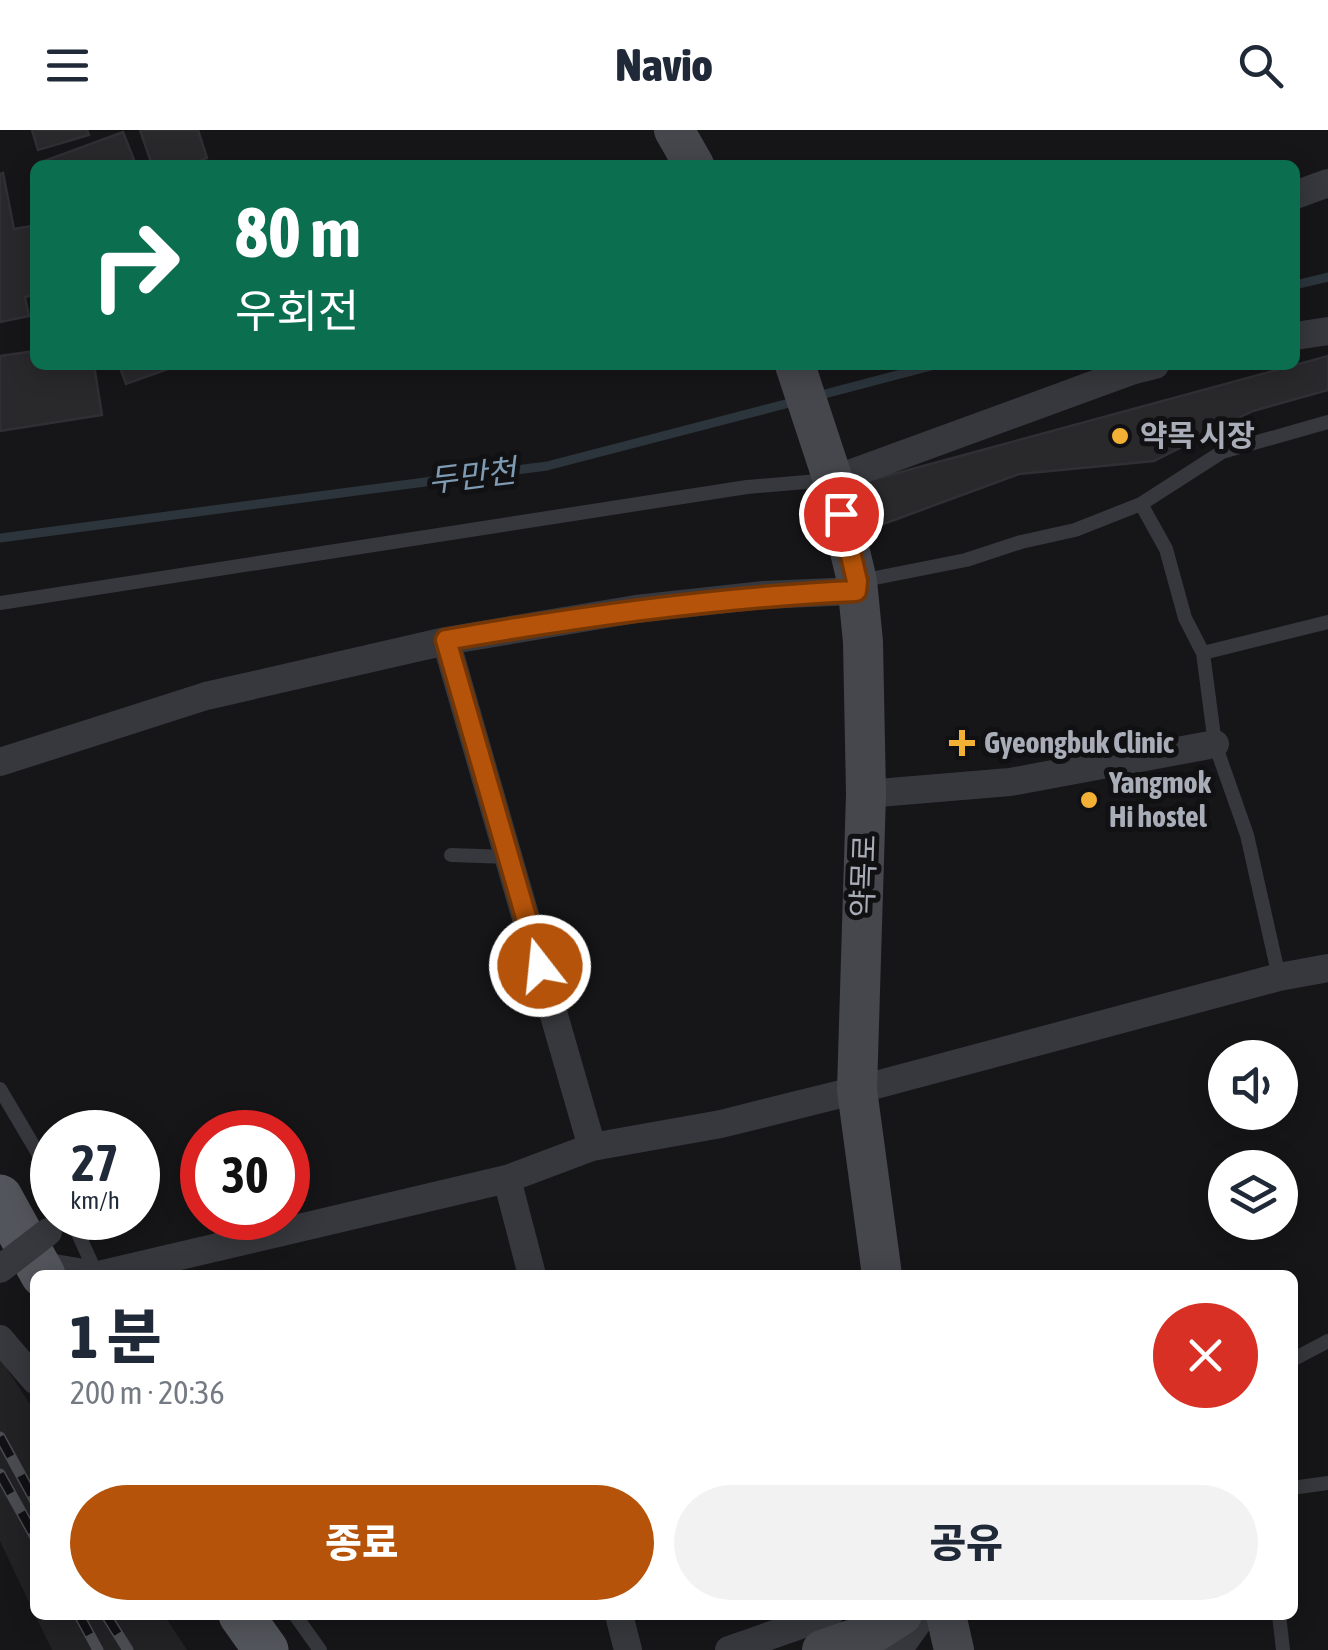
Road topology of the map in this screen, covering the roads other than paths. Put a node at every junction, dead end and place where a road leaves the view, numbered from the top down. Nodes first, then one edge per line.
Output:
1 (674, 130) edge
2 (691, 160) edge
3 (1328, 184) edge
4 (1300, 193) edge
5 (1328, 331) edge
6 (1300, 335) edge
7 (797, 370) edge
8 (1131, 370) edge
9 (1328, 422) edge
10 (833, 480) junction
11 (1140, 504) junction
12 (856, 586) junction
13 (0, 603) edge
14 (1328, 622) edge
15 (446, 640) junction
16 (1203, 653) junction
17 (1215, 744) junction
18 (0, 762) edge
19 (866, 794) junction
20 (451, 855) dead end
21 (510, 856) junction
22 (1328, 968) edge
23 (1279, 978) junction
24 (0, 1088) edge
25 (857, 1090) junction
26 (30, 1139) edge
27 (592, 1147) junction
28 (507, 1179) junction
29 (0, 1197) edge
30 (40, 1252) edge
31 (85, 1270) edge
32 (85, 1270) edge
33 (118, 1270) edge
34 (531, 1270) edge
35 (881, 1270) edge
36 (0, 1338) edge
37 (1328, 1342) edge
38 (1298, 1357) edge
39 (30, 1374) edge
40 (1328, 1482) edge
41 (1298, 1487) edge
42 (245, 1620) edge
43 (299, 1620) edge
44 (621, 1620) edge
45 (815, 1620) edge
46 (894, 1620) edge
47 (919, 1620) edge
48 (947, 1620) edge
49 (1279, 1620) edge
50 (266, 1650) edge
51 (320, 1650) edge
52 (628, 1650) edge
53 (728, 1650) edge
54 (822, 1650) edge
55 (898, 1650) edge
56 (954, 1650) edge
57 (1283, 1650) edge

1 - 2 street
3 - 4 street
5 - 6 street
7 - 10 street, 약목로
8 - 10 street
9 - 11 lane
10 - 12 street, 약목로
10 - 13 lane
11 - 12 lane
11 - 16 lane
12 - 15 street
12 - 19 street, 약목로
14 - 16 lane
15 - 18 street
15 - 21 street
16 - 17 lane
17 - 19 street
17 - 23 lane
19 - 25 street, 약목로
20 - 21 lane
21 - 27 street
22 - 23 street
23 - 25 street
24 - 26 lane
25 - 27 street
25 - 35 street, 약목로
27 - 28 street
28 - 33 street
28 - 34 street
29 - 30 main road
30 - 31 street
30 - 32 lane
36 - 39 street
37 - 38 lane
40 - 41 lane
42 - 50 main road
43 - 51 lane
44 - 52 street
45 - 53 street
46 - 54 street
47 - 55 street
48 - 56 street
49 - 57 lane

